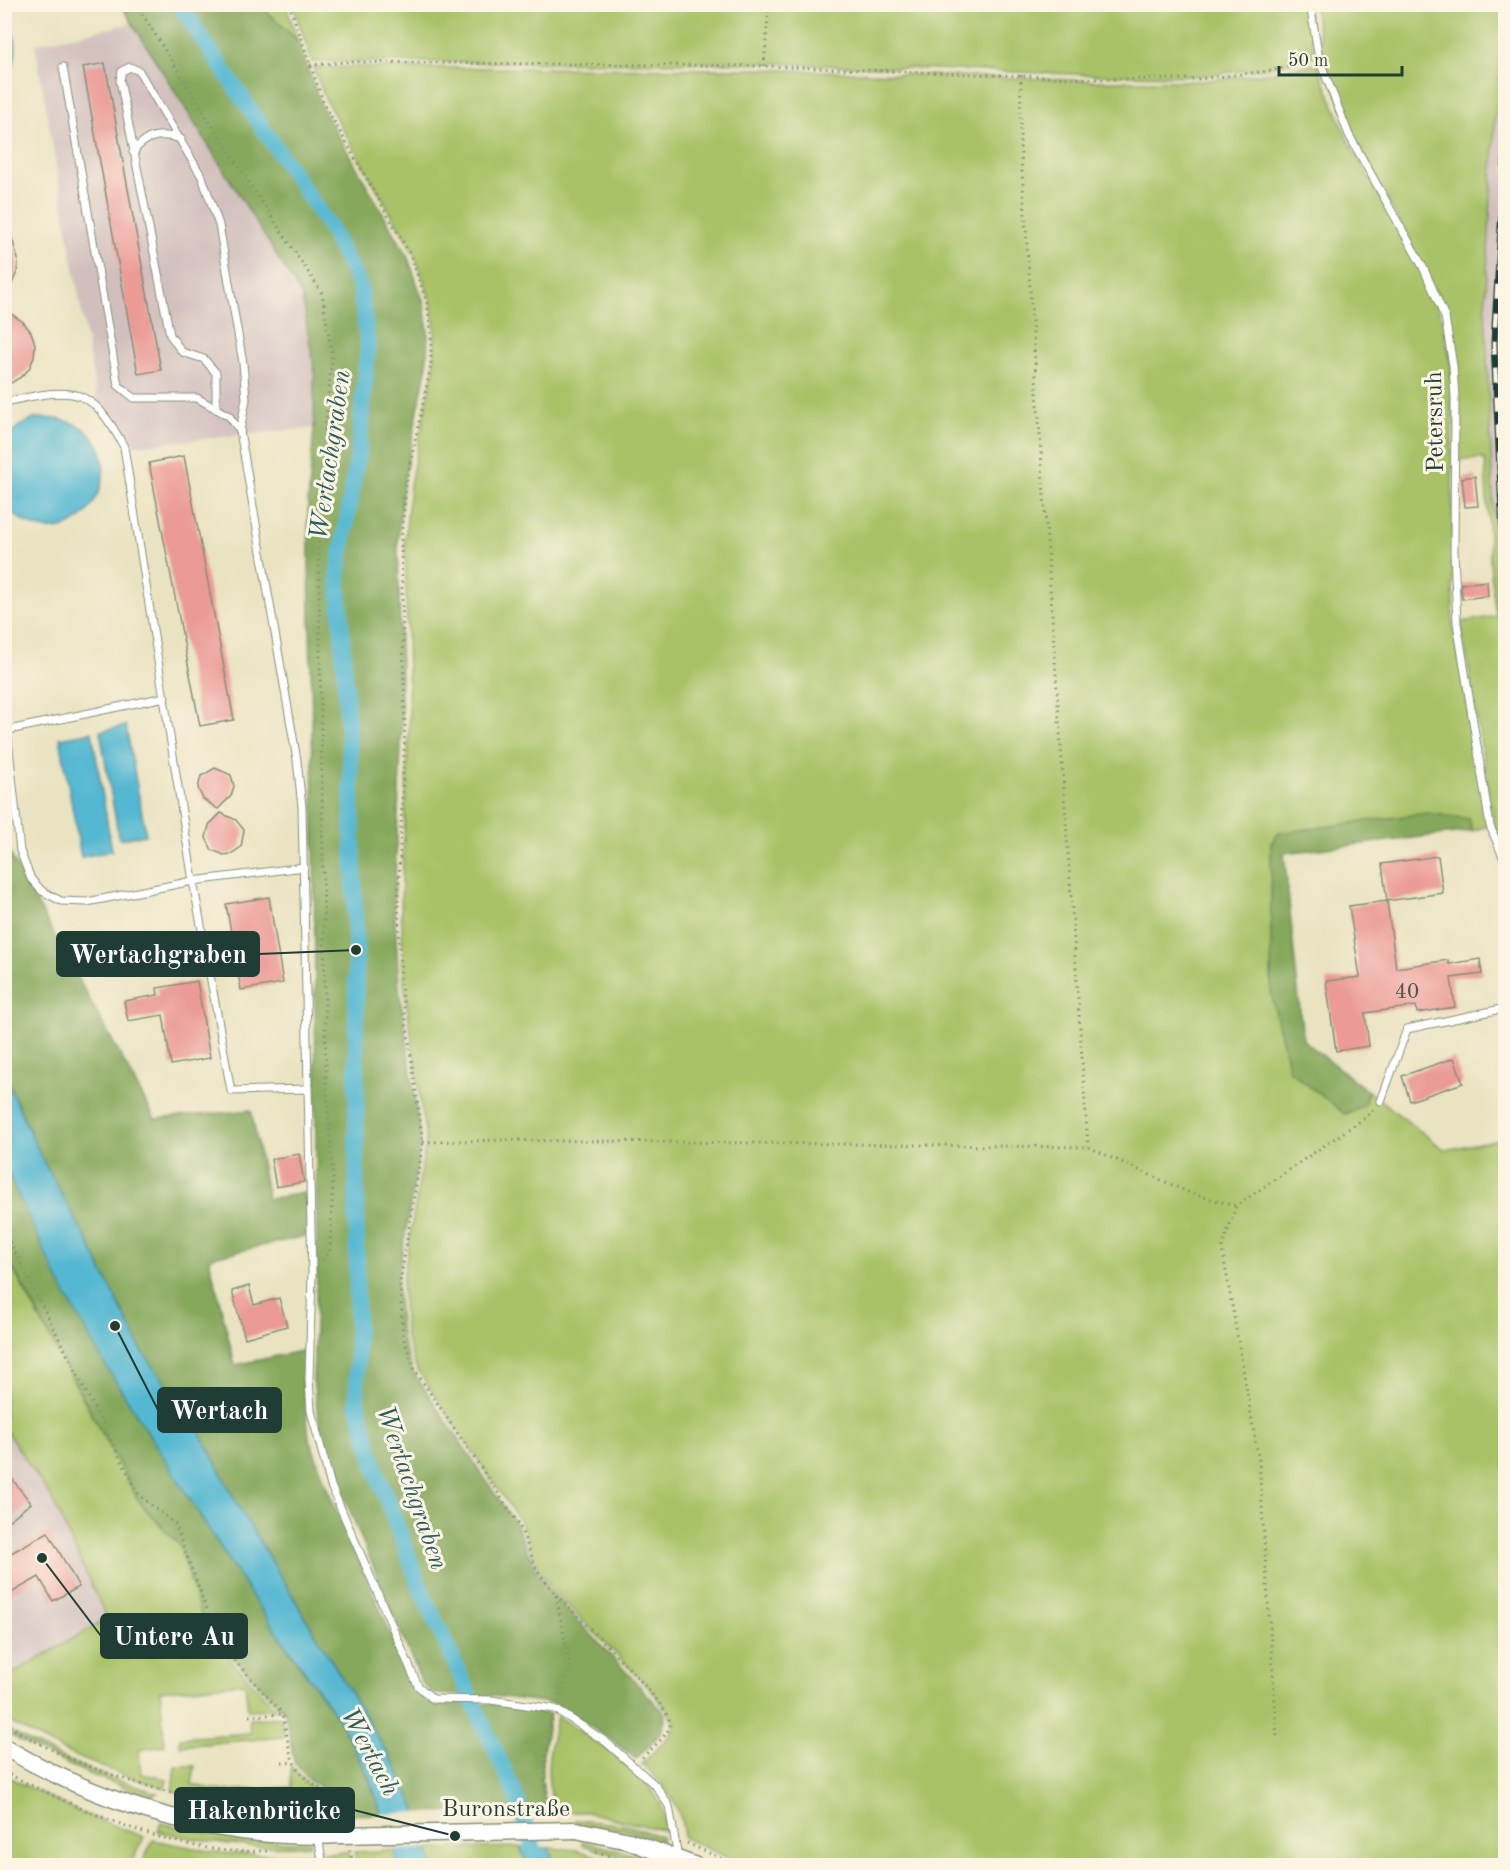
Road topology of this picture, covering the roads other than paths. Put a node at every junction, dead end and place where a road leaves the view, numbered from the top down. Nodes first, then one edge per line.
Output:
1 (1310, 4) edge
2 (63, 67) dead end
3 (181, 139) junction
4 (133, 152) junction
5 (4, 402) edge
6 (216, 409) junction
7 (240, 431) junction
8 (165, 697) junction
9 (6, 731) edge
10 (1506, 864) edge
11 (304, 867) junction
12 (192, 881) junction
13 (1506, 1008) edge
14 (307, 1089) junction
15 (1381, 1101) road end
16 (4, 1746) edge
17 (318, 1828) junction
18 (678, 1858) junction
19 (323, 1866) edge
20 (696, 1866) edge

1 - 10 lane, Petersruh
2 - 6 lane
3 - 4 lane
3 - 4 lane
3 - 7 lane
4 - 6 lane
5 - 8 lane
6 - 7 lane
7 - 11 lane
8 - 9 lane
8 - 12 lane
9 - 12 lane
11 - 12 lane
11 - 14 lane
12 - 14 lane
13 - 15 lane
14 - 18 lane
16 - 17 street, Buronstraße
17 - 18 street, Buronstraße, bridge
17 - 19 lane
18 - 20 street, Buronstraße

